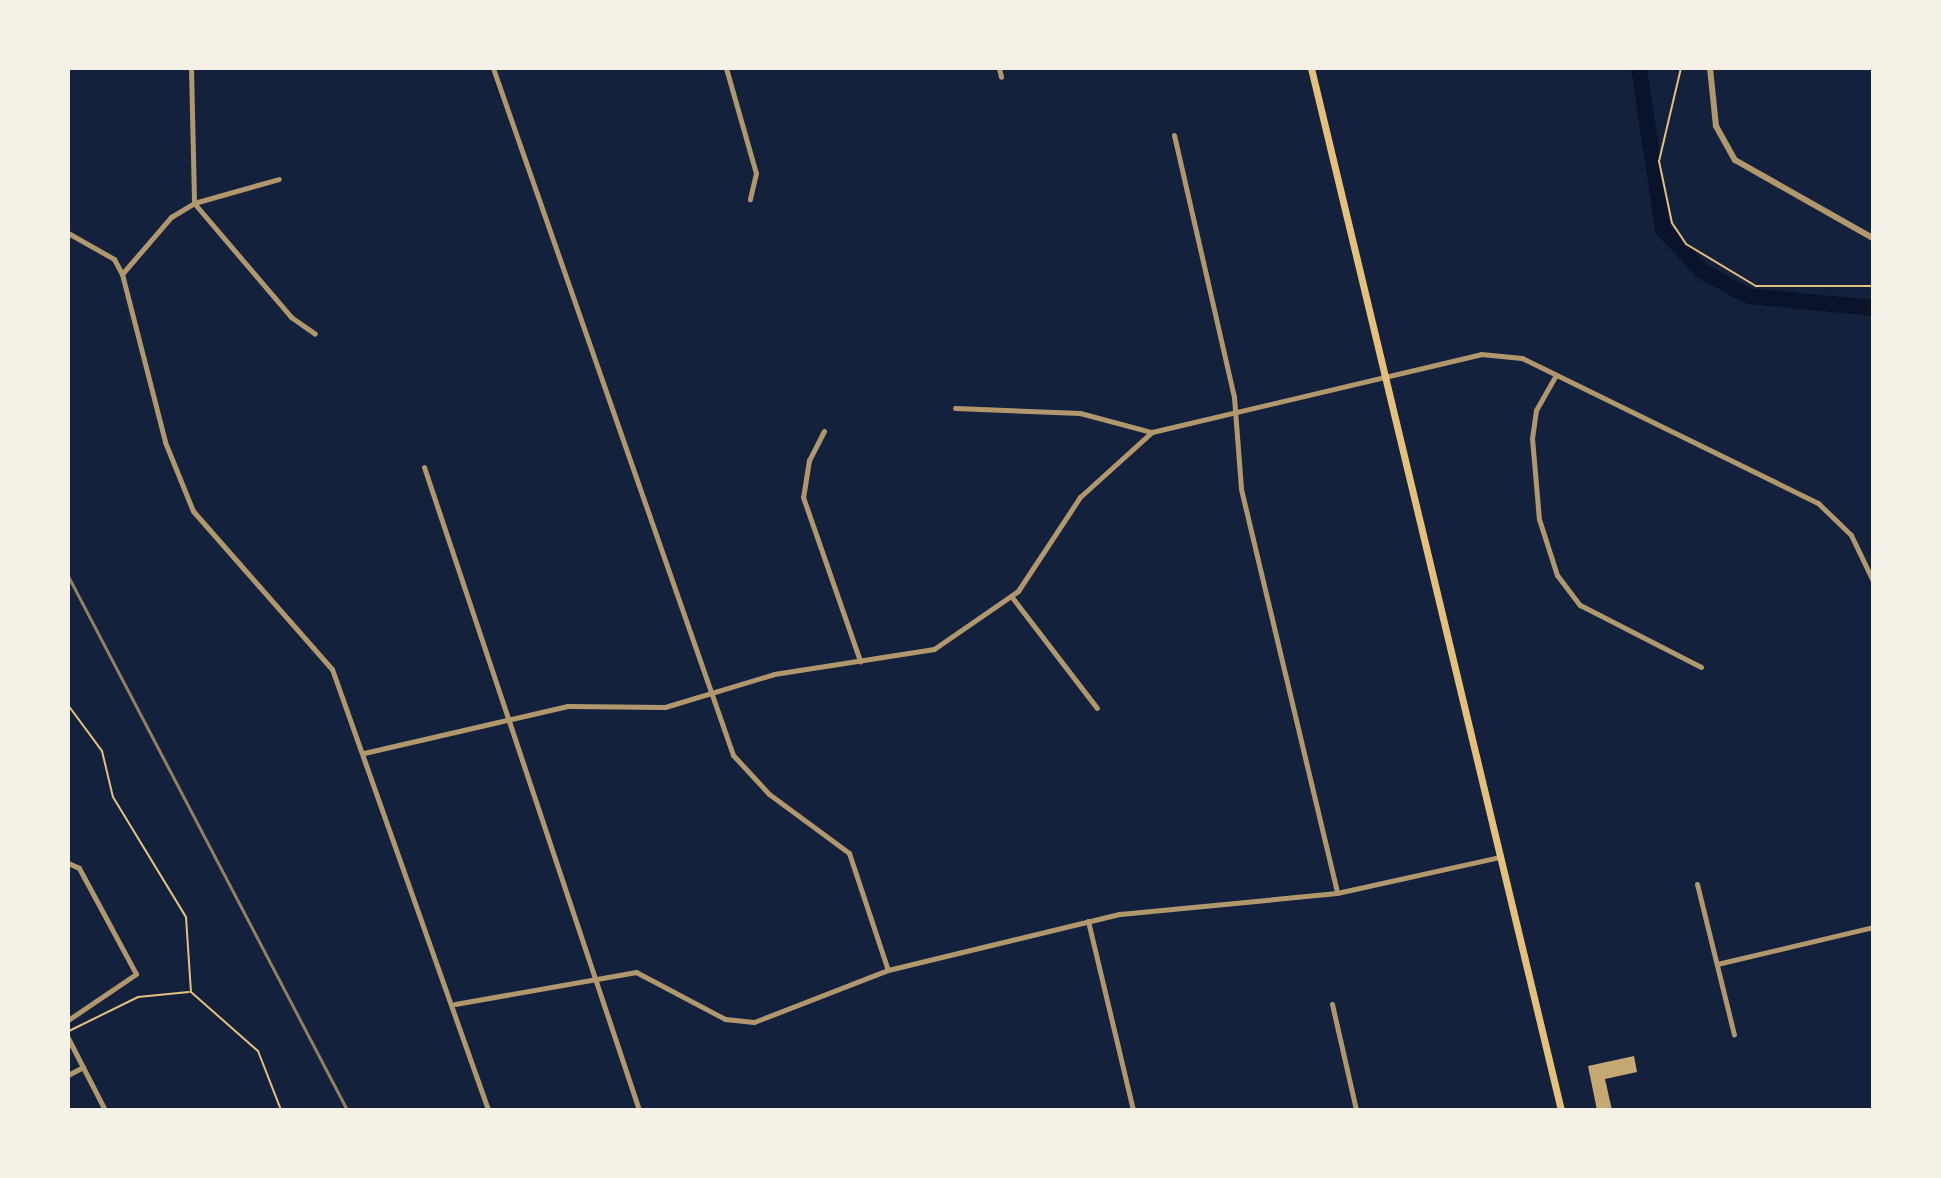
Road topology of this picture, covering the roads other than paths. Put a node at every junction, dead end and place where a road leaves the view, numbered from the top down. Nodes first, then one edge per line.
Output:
1 (191, 68) edge
2 (493, 68) edge
3 (726, 68) edge
4 (999, 68) edge
5 (1311, 68) edge
6 (1710, 68) edge
7 (1001, 77) dead end
8 (1174, 135) dead end
9 (279, 179) dead end
10 (750, 199) dead end
11 (194, 203) junction
12 (68, 233) edge
13 (1873, 238) edge
14 (122, 274) junction
15 (315, 334) dead end
16 (1556, 375) junction
17 (1383, 377) junction
18 (955, 408) dead end
19 (1234, 412) junction
20 (824, 431) dead end
21 (1152, 432) junction
22 (424, 467) dead end
23 (1873, 581) edge
24 (1011, 596) junction
25 (860, 661) junction
26 (1701, 667) dead end
27 (709, 690) junction
28 (1097, 708) dead end
29 (507, 722) junction
30 (364, 753) junction
31 (1499, 857) junction
32 (68, 863) edge
33 (1697, 884) dead end
34 (1337, 893) junction
35 (1088, 921) junction
36 (1873, 927) edge
37 (1717, 964) junction
38 (888, 970) junction
39 (595, 976) junction
40 (455, 1004) junction
41 (1332, 1004) dead end
42 (68, 1020) edge
43 (1734, 1035) dead end
44 (68, 1038) edge
45 (83, 1067) junction
46 (68, 1075) edge
47 (105, 1110) edge
48 (488, 1110) edge
49 (639, 1110) edge
50 (1133, 1110) edge
51 (1356, 1110) edge
52 (1561, 1110) edge

1 - 11 street
2 - 27 street
3 - 10 street
4 - 7 street
5 - 17 main road
6 - 13 street
8 - 19 street
9 - 11 street
11 - 14 street
11 - 15 street
12 - 14 street
14 - 30 street
16 - 17 street
16 - 23 street
16 - 26 street
17 - 19 street
17 - 31 main road
18 - 21 street
19 - 21 street
19 - 34 street
20 - 25 street
21 - 24 street
22 - 29 street
24 - 25 street
24 - 28 street
25 - 27 street
27 - 29 street
27 - 38 street
29 - 30 street
29 - 39 street
30 - 40 street
31 - 34 street
31 - 52 main road
32 - 42 street
33 - 37 street
34 - 35 street
35 - 38 street
35 - 50 street
36 - 37 street
37 - 43 street
38 - 39 street
39 - 40 street
39 - 49 street
40 - 48 street
41 - 51 street
44 - 45 street
45 - 46 street
45 - 47 street

